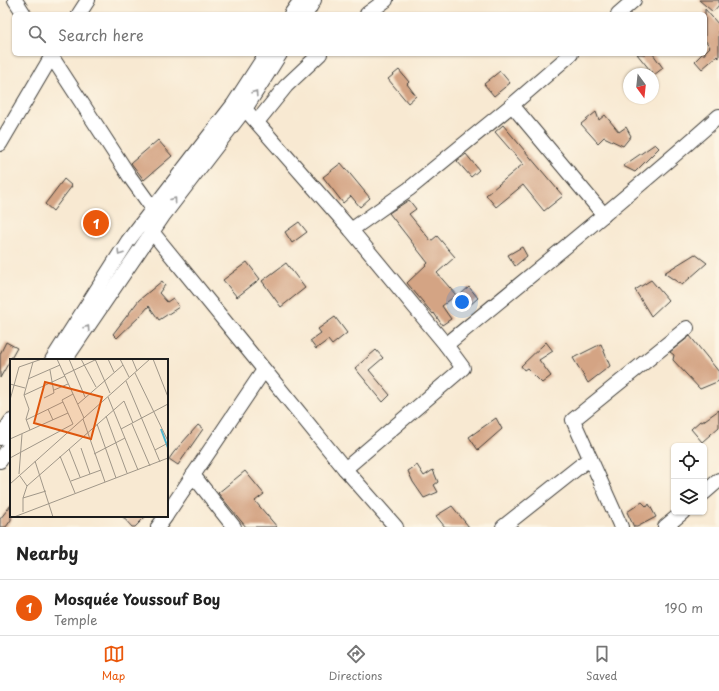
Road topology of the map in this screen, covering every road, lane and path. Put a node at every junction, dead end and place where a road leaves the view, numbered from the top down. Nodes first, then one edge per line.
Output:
1 (15, 0) edge
2 (88, 0) edge
3 (300, 0) edge
4 (314, 0) edge
5 (386, 0) edge
6 (634, 0) edge
7 (23, 12) edge
8 (80, 12) edge
9 (293, 12) edge
10 (307, 12) edge
11 (370, 12) edge
12 (620, 12) edge
13 (50, 56) edge
14 (52, 56) edge
15 (265, 56) edge
16 (279, 56) edge
17 (318, 56) edge
18 (569, 56) edge
19 (512, 105) junction
20 (245, 109) junction
21 (719, 116) edge
22 (257, 122) junction
23 (0, 144) edge
24 (153, 209) junction
25 (604, 215) junction
26 (148, 227) junction
27 (351, 230) junction
28 (687, 328) dead end
29 (446, 345) junction
30 (53, 359) edge
31 (66, 359) edge
32 (264, 370) junction
33 (10, 423) edge
34 (0, 438) edge
35 (10, 446) edge
36 (590, 458) junction
37 (0, 461) edge
38 (344, 469) junction
39 (193, 476) junction
40 (719, 480) edge
41 (707, 490) edge
42 (168, 512) edge
43 (679, 515) edge
44 (165, 517) edge
45 (158, 527) edge
46 (234, 527) edge
47 (396, 527) edge
48 (503, 527) edge
49 (621, 527) edge
50 (665, 527) edge

1 - 7 street
2 - 8 street
3 - 9 street
4 - 10 street
5 - 11 street
6 - 12 street
13 - 23 street
14 - 24 street
15 - 24 street
20 -> 16 street
17 - 22 street
18 - 19 street
19 - 25 street
19 - 27 street
20 - 22 street
26 -> 20 street
21 - 25 street
22 - 27 street
24 - 26 street
25 - 29 street
26 -> 30 street
31 -> 26 street
26 - 32 street
27 - 29 street
28 - 36 street
29 - 38 street
32 - 38 street
32 - 39 street
33 - 34 street
35 - 37 street
36 - 48 street
36 - 49 street
38 - 47 street
39 - 42 street
39 - 46 street
40 - 41 street
43 - 50 street
44 - 45 street

